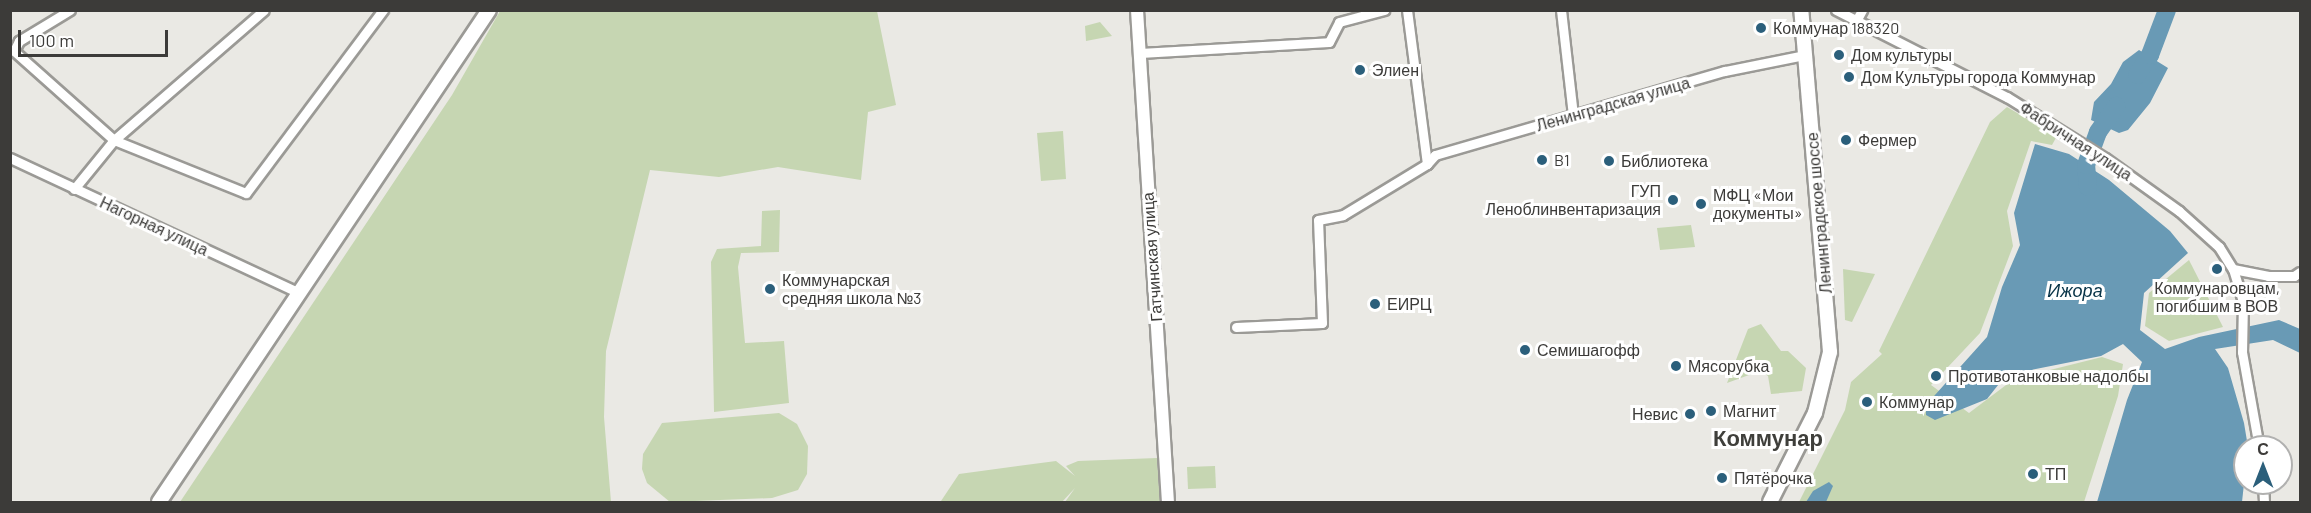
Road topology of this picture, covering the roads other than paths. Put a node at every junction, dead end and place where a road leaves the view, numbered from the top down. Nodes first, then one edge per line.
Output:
1 (70, 10) edge
2 (264, 10) edge
3 (383, 10) edge
4 (489, 10) edge
5 (1137, 10) edge
6 (1384, 10) edge
7 (1407, 10) edge
8 (1561, 10) edge
9 (1801, 10) edge
10 (1836, 10) edge
11 (1862, 10) edge
12 (1856, 21) junction
13 (1140, 53) junction
14 (1804, 55) junction
15 (1573, 116) junction
16 (114, 140) junction
17 (10, 158) edge
18 (1427, 164) junction
19 (74, 189) junction
20 (2233, 269) junction
21 (2301, 272) edge
22 (298, 292) junction
23 (1236, 327) dead end
24 (2257, 435) edge
25 (159, 502) edge
26 (1168, 502) edge
27 (1770, 502) edge

1 - 16 street
2 - 16 street
3 - 16 street
4 - 22 main road
5 - 13 street, Гатчинская улица
6 - 13 street
7 - 18 street
8 - 15 street
9 - 14 main road, Ленинградское шоссе
10 - 12 street, Фабричная улица
11 - 12 street
12 - 20 street, Фабричная улица
13 - 26 street, Гатчинская улица
14 - 15 street, Ленинградская улица
14 - 27 main road, Ленинградское шоссе
15 - 18 street, Ленинградская улица
16 - 19 street
17 - 19 street, Нагорная улица
18 - 23 street, Ленинградская улица
19 - 22 street, Нагорная улица
20 - 21 street
20 - 24 street, Фабричная улица
22 - 25 main road

